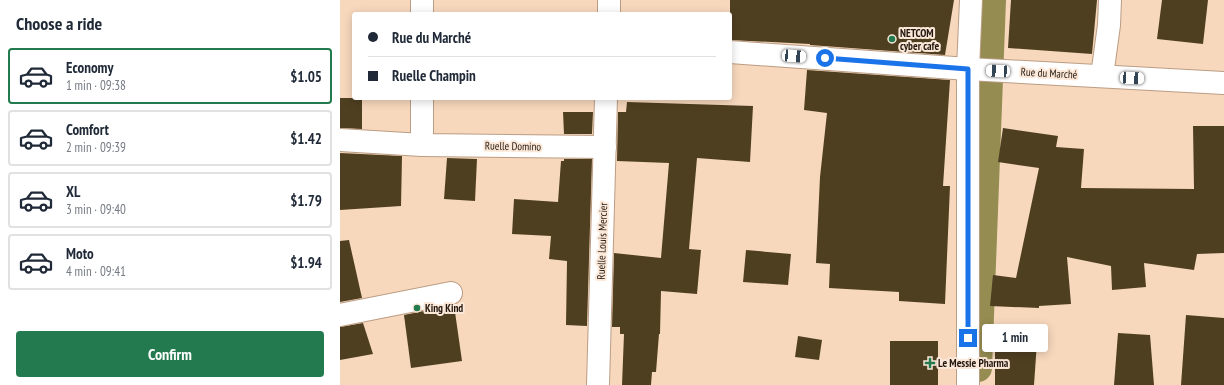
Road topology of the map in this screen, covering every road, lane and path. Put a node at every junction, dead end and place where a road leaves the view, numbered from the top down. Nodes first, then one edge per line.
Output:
1 (422, 0) edge
2 (609, 0) edge
3 (971, 0) edge
4 (1110, 0) edge
5 (422, 12) edge
6 (609, 12) edge
7 (732, 52) edge
8 (968, 69) junction
9 (1102, 76) junction
10 (1224, 83) edge
11 (422, 100) edge
12 (606, 100) edge
13 (340, 140) edge
14 (422, 145) junction
15 (605, 147) junction
16 (451, 293) dead end
17 (340, 314) edge
18 (598, 385) edge
19 (968, 385) edge

1 - 5 street
2 - 6 street
3 - 8 street
4 - 9 street
7 - 8 street, Rue du Marché
8 - 9 street, Rue du Marché
8 - 19 street
9 - 10 street, Rue du Marché
11 - 14 street
12 - 15 street, Ruelle Louis Mercier
13 - 14 street, Ruelle Domino
14 - 15 street, Ruelle Domino
15 - 18 street, Ruelle Louis Mercier
16 - 17 street

